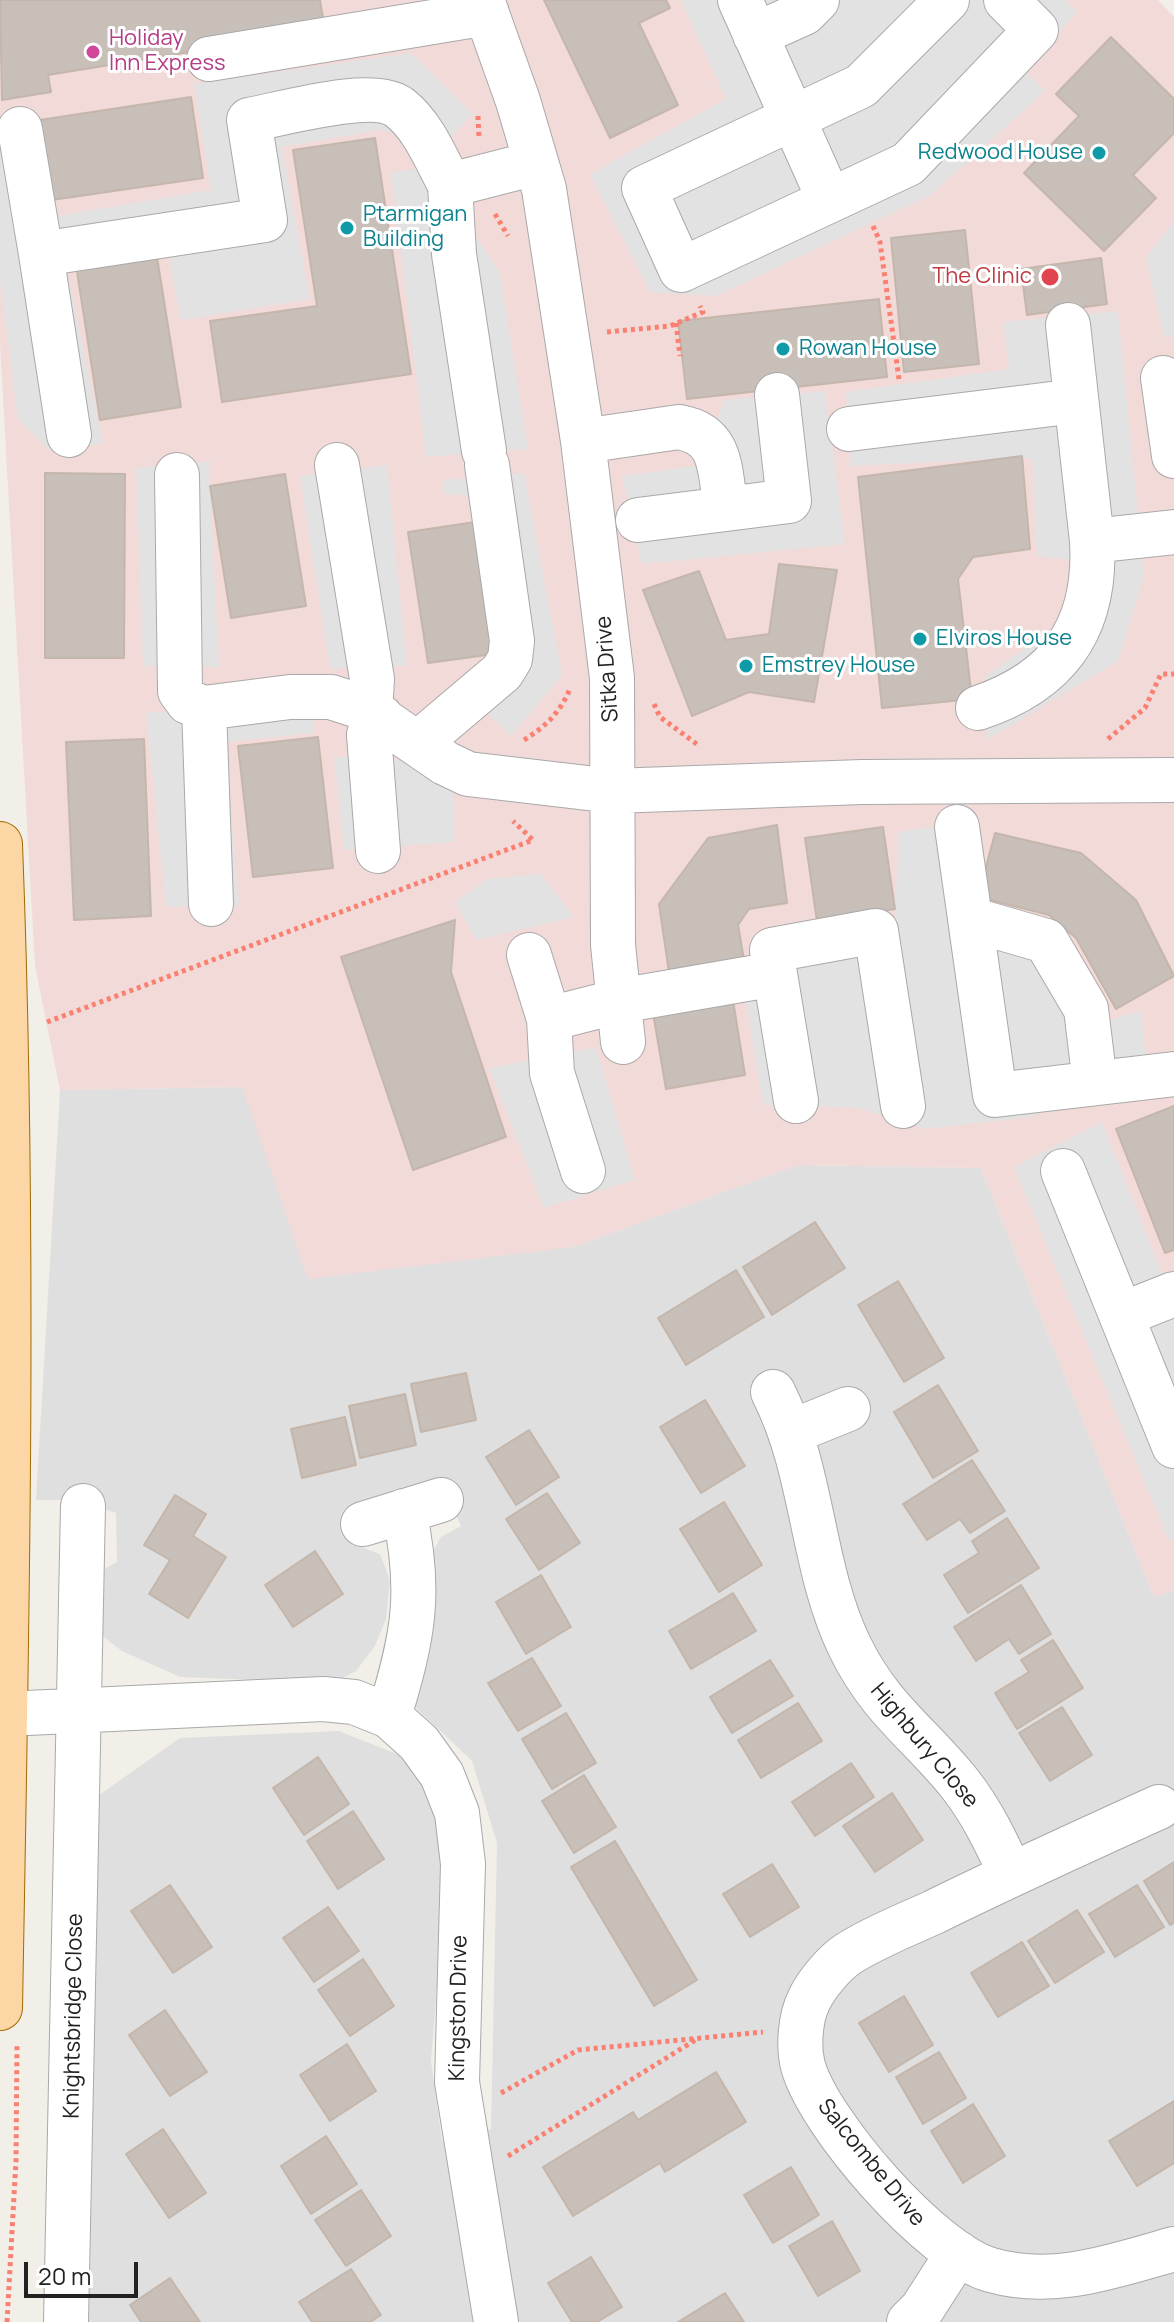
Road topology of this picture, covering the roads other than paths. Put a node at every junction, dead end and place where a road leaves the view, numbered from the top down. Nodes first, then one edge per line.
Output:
1 (817, 0) edge
2 (947, 0) edge
3 (1006, 0) edge
4 (485, 6) edge
5 (386, 15) edge
6 (748, 17) edge
7 (209, 59) dead end
8 (793, 119) junction
9 (20, 129) dead end
10 (536, 163) junction
11 (450, 185) junction
12 (842, 193) junction
13 (41, 254) junction
14 (1068, 325) dead end
15 (1163, 378) dead end
16 (777, 395) dead end
17 (1076, 401) junction
18 (866, 427) road end
19 (69, 435) dead end
20 (583, 441) junction
21 (1174, 456) edge
22 (337, 465) dead end
23 (177, 475) dead end
24 (726, 509) junction
25 (638, 520) dead end
26 (1174, 532) edge
27 (1092, 541) junction
28 (204, 708) junction
29 (978, 708) dead end
30 (373, 713) junction
31 (417, 744) junction
32 (1174, 780) edge
33 (613, 791) junction
34 (957, 827) dead end
35 (0, 844) edge
36 (378, 851) dead end
37 (1, 904) edge
38 (211, 904) dead end
39 (970, 919) junction
40 (529, 955) dead end
41 (775, 974) junction
42 (549, 1019) junction
43 (621, 1021) junction
44 (1174, 1074) edge
45 (1095, 1083) junction
46 (796, 1101) dead end
47 (903, 1106) dead end
48 (583, 1171) dead end
49 (1063, 1171) dead end
50 (1174, 1294) edge
51 (1121, 1315) junction
52 (773, 1392) dead end
53 (848, 1409) dead end
54 (791, 1432) junction
55 (1174, 1446) edge
56 (83, 1506) dead end
57 (363, 1524) dead end
58 (81, 1710) junction
59 (6, 1714) junction
60 (389, 1716) junction
61 (1159, 1807) dead end
62 (1011, 1874) junction
63 (0, 1997) edge
64 (0, 2008) edge
65 (1174, 2249) edge
66 (958, 2253) junction
67 (66, 2322) edge
68 (496, 2322) edge
69 (909, 2322) edge

1 - 6 street
2 - 8 street
3 - 12 street
4 - 5 street
4 - 10 street, Sitka Drive
5 - 7 street
6 - 8 street
8 - 12 street
8 - 12 street
9 - 13 street
10 - 11 street
10 - 20 street, Sitka Drive
11 - 13 street
11 - 31 street
13 - 19 street
14 - 17 street
15 - 21 street
16 - 24 street
17 - 18 street
17 - 27 street
20 - 24 street
20 - 33 street, Sitka Drive
22 - 30 street
23 - 28 street
24 - 25 street
26 - 27 street
27 - 29 street
28 - 30 street
28 - 38 street
30 - 31 street
30 - 36 street
31 - 33 street
32 - 33 street
33 - 43 street, Sitka Drive
34 - 39 street
35 - 37 main road
37 - 59 main road
39 - 45 street
39 - 45 street
40 - 42 street
41 - 43 street
41 - 46 street
41 - 47 street
42 - 43 street
42 - 48 street
44 - 45 street
49 - 51 street
50 - 51 street
51 - 55 street
52 - 54 street, Highbury Close
53 - 54 street
54 - 62 street, Highbury Close
56 - 58 street, Knightsbridge Close
57 - 60 street
58 - 59 street, Kingston Drive
58 - 60 street, Kingston Drive
58 - 67 street, Knightsbridge Close
59 - 63 main road
60 - 68 street, Kingston Drive
61 - 62 street, Salcombe Drive
62 - 66 street, Salcombe Drive
63 - 64 main road
65 - 66 street, Salcombe Drive
66 - 69 street

